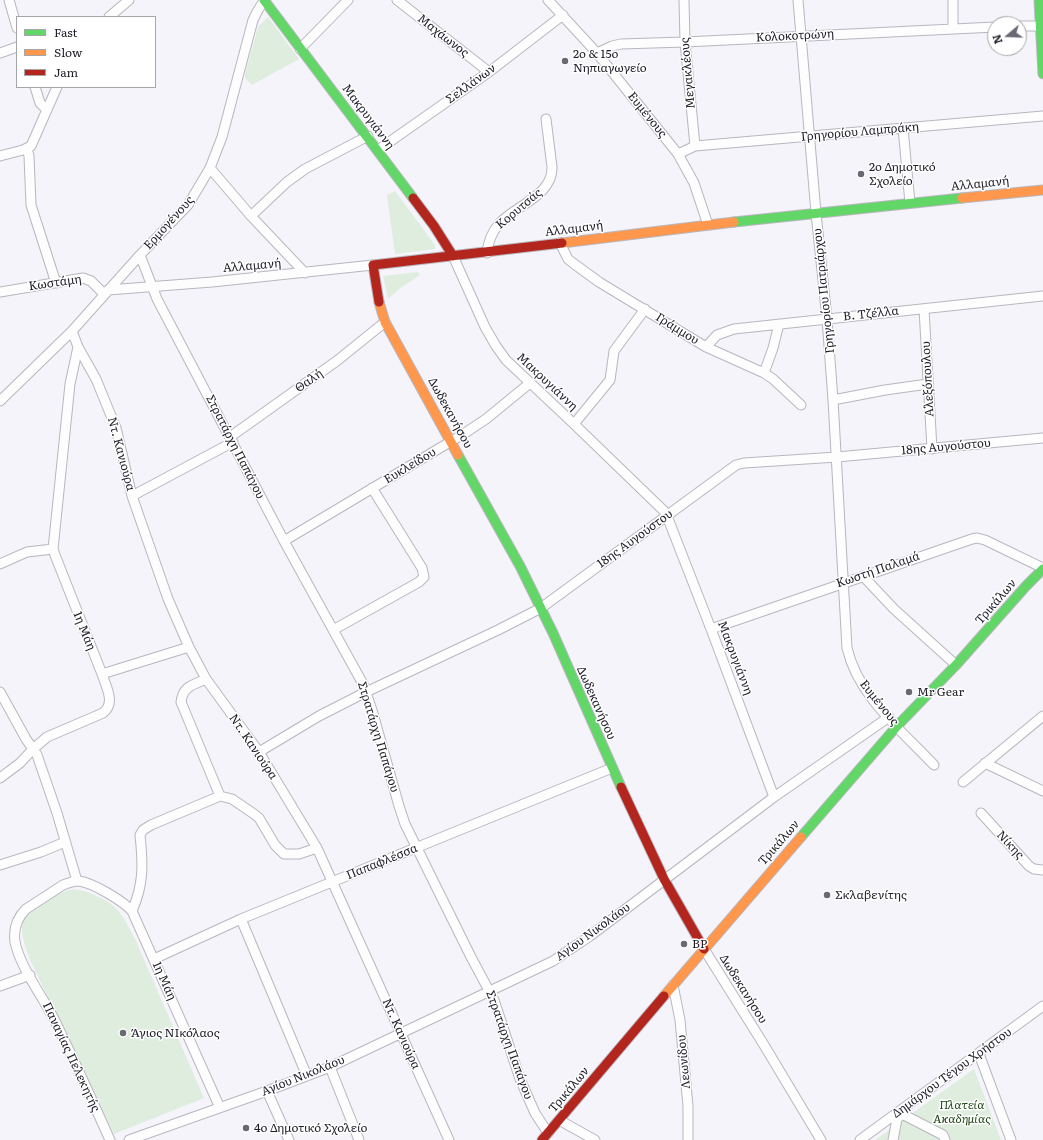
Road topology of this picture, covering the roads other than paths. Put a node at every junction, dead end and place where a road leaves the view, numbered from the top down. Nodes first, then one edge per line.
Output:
1 (9, 0) edge
2 (129, 0) edge
3 (264, 0) edge
4 (348, 0) edge
5 (397, 0) edge
6 (548, 0) edge
7 (684, 0) edge
8 (798, 0) edge
9 (953, 0) edge
10 (1039, 0) edge
11 (562, 14) junction
12 (110, 16) edge
13 (16, 24) edge
14 (1027, 26) edge
15 (1042, 26) edge
16 (987, 27) edge
17 (953, 29) junction
18 (801, 36) junction
19 (685, 42) junction
20 (16, 47) edge
21 (300, 49) junction
22 (596, 53) junction
23 (0, 54) edge
24 (489, 72) junction
25 (1043, 74) edge
26 (35, 88) edge
27 (57, 88) edge
28 (47, 110) junction
29 (1043, 116) edge
30 (546, 119) dead end
31 (903, 128) junction
32 (368, 136) junction
33 (810, 136) junction
34 (695, 146) junction
35 (27, 148) junction
36 (378, 150) junction
37 (678, 154) junction
38 (0, 156) edge
39 (210, 168) junction
40 (1043, 190) edge
41 (910, 203) junction
42 (816, 213) junction
43 (251, 216) junction
44 (708, 226) junction
45 (560, 243) junction
46 (487, 253) junction
47 (140, 255) junction
48 (452, 256) junction
49 (373, 265) junction
50 (306, 273) junction
51 (56, 283) junction
52 (152, 287) junction
53 (0, 292) edge
54 (106, 292) junction
55 (1043, 296) edge
56 (645, 309) junction
57 (924, 309) junction
58 (827, 319) junction
59 (385, 322) junction
60 (779, 324) junction
61 (72, 331) junction
62 (78, 347) junction
63 (706, 347) junction
64 (764, 373) junction
65 (530, 383) junction
66 (928, 384) junction
67 (833, 400) junction
68 (0, 401) edge
69 (801, 404) dead end
70 (574, 424) junction
71 (1043, 438) edge
72 (231, 439) junction
73 (452, 441) junction
74 (932, 449) junction
75 (837, 457) junction
76 (372, 488) junction
77 (132, 496) junction
78 (667, 516) junction
79 (284, 541) junction
80 (54, 548) junction
81 (0, 564) edge
82 (1043, 568) edge
83 (863, 576) junction
84 (844, 582) junction
85 (541, 608) junction
86 (711, 629) junction
87 (333, 630) junction
88 (189, 647) junction
89 (956, 665) junction
90 (102, 674) junction
91 (206, 679) junction
92 (0, 692) edge
93 (366, 692) junction
94 (1043, 716) edge
95 (888, 717) junction
96 (897, 726) junction
97 (33, 749) junction
98 (259, 752) junction
99 (985, 763) junction
100 (934, 765) dead end
101 (612, 768) junction
102 (0, 778) edge
103 (963, 782) dead end
104 (1043, 791) edge
105 (220, 796) junction
106 (774, 797) junction
107 (981, 813) dead end
108 (65, 842) junction
109 (317, 848) junction
110 (416, 848) junction
111 (0, 865) edge
112 (1043, 870) edge
113 (664, 879) junction
114 (77, 881) junction
115 (332, 882) junction
116 (132, 911) junction
117 (241, 919) junction
118 (704, 949) junction
119 (154, 959) junction
120 (30, 975) junction
121 (673, 985) junction
122 (0, 986) edge
123 (490, 991) junction
124 (1043, 1006) edge
125 (400, 1034) junction
126 (979, 1054) junction
127 (330, 1067) junction
128 (307, 1076) junction
129 (267, 1091) junction
130 (220, 1108) junction
131 (559, 1120) junction
132 (545, 1137) edge
133 (110, 1140) edge
134 (129, 1140) edge
135 (289, 1140) edge
136 (360, 1140) edge
137 (449, 1140) edge
138 (596, 1140) edge
139 (688, 1140) edge
140 (821, 1140) edge
141 (860, 1140) edge
142 (893, 1140) edge
143 (945, 1140) edge
144 (1010, 1140) edge

1 - 13 street
2 - 12 street
3 - 21 street, Μακρυγιάννη
3 - 39 street, Ερμογένους
4 - 21 street
5 - 24 street, Μαχάωνος
6 - 11 street, Ευμένους
7 - 19 street, Μεγακλέους
8 - 18 street, Γρηγορίου Πατριάρχου
9 - 17 street
10 - 15 street
11 - 22 street, Ευμένους
11 - 24 street, Σελλάνων
14 - 15 street
15 - 25 street
16 - 17 street, Κολοκοτρώνη
17 - 18 street, Κολοκοτρώνη
18 - 19 street, Κολοκοτρώνη
18 - 33 street, Γρηγορίου Πατριάρχου
19 - 22 street, Κολοκοτρώνη
19 - 34 street, Μεγακλέους
20 - 23 street
21 - 32 street, Μακρυγιάννη
22 - 37 street, Ευμένους
24 - 36 street, Σελλάνων
26 - 28 street
27 - 28 street
28 - 35 street
29 - 31 street, Γρηγορίου Λαμπράκη
30 - 46 street, Κορυτσάς
31 - 33 street, Γρηγορίου Λαμπράκη
31 - 41 street
32 - 36 street, Μακρυγιάννη
32 - 43 street
33 - 34 street, Γρηγορίου Λαμπράκη
33 - 42 street, Γρηγορίου Πατριάρχου
34 - 37 street, Γρηγορίου Λαμπράκη
35 - 38 street
35 - 51 street
36 - 48 street, Μακρυγιάννη
37 - 44 street, Ευμένους
39 - 43 street
39 - 47 street, Ερμογένους
40 - 41 street, Αλλαμανή
41 - 42 street, Αλλαμανή
42 - 44 street, Αλλαμανή
42 - 58 street, Γρηγορίου Πατριάρχου
43 - 50 street
44 - 45 street, Αλλαμανή
45 - 46 street, Αλλαμανή
45 - 56 street, Γράμμου
46 - 48 street, Αλλαμανή
47 - 52 street, Στρατάρχη Παπάγου
47 - 54 street, Ερμογένους
48 - 49 street, Αλλαμανή
48 - 65 street, Μακρυγιάννη
49 - 50 street, Αλλαμανή
49 - 59 street, Δωδεκανήσου
50 - 52 street, Αλλαμανή
51 - 53 street, Κωστάμη
51 - 54 street, Κωστάμη
52 - 54 street, Αλλαμανή
52 - 72 street, Στρατάρχη Παπάγου
54 - 61 street, Ερμογένους
55 - 57 street, Β. Τζέλλα
56 - 63 street, Γράμμου
56 - 70 street
57 - 58 street, Β. Τζέλλα
57 - 66 street, Αλεξόπουλου
58 - 60 street, Β. Τζέλλα
58 - 67 street, Γρηγορίου Πατριάρχου
59 - 72 street, Θαλή
59 - 73 street, Δωδεκανήσου
60 - 63 street, Β. Τζέλλα
60 - 64 street
61 - 62 street
61 - 68 street, Ερμογένους
62 - 77 street, Ντ. Κανιούρα
62 - 80 street, 1η Μάη
63 - 64 street, Γράμμου
64 - 69 street, Γράμμου
65 - 70 street, Μακρυγιάννη
65 - 73 street, Ευκλείδου
66 - 67 street
66 - 74 street, Αλεξόπουλου
67 - 75 street, Γρηγορίου Πατριάρχου
70 - 78 street, Μακρυγιάννη
71 - 74 street, 18ης Αυγούστου
72 - 77 street, Θαλή
72 - 79 street, Στρατάρχη Παπάγου
73 - 76 street, Ευκλείδου
73 - 85 street, Δωδεκανήσου
74 - 75 street, 18ης Αυγούστου
75 - 78 street, 18ης Αυγούστου
75 - 84 street, Γρηγορίου Πατριάρχου
76 - 79 street, Ευκλείδου
76 - 87 street
77 - 88 street, Ντ. Κανιούρα
78 - 85 street, 18ης Αυγούστου
78 - 86 street, Μακρυγιάννη
79 - 87 street, Στρατάρχη Παπάγου
80 - 81 street
80 - 90 street, 1η Μάη
82 - 83 street, Κωστή Παλαμά
82 - 89 street, Τρικάλων
83 - 84 street, Κωστή Παλαμά
83 - 89 street
84 - 86 street, Κωστή Παλαμά
84 - 95 street, Ευμένους
85 - 93 street, 18ης Αυγούστου
85 - 101 street, Δωδεκανήσου
86 - 106 street, Μακρυγιάννη
87 - 93 street, Στρατάρχη Παπάγου
88 - 90 street
88 - 91 street, Ντ. Κανιούρα
89 - 96 street, Τρικάλων
90 - 97 street, 1η Μάη
91 - 98 street, Ντ. Κανιούρα
91 - 105 street
92 - 97 street
93 - 98 street, 18ης Αυγούστου
93 - 110 street, Στρατάρχη Παπάγου
94 - 99 street
95 - 96 street, Ευμένους
95 - 106 street, Αγίου Νικολάου
96 - 100 street, Ευμένους
96 - 118 street, Τρικάλων
97 - 102 street, 1η Μάη
97 - 108 street
98 - 109 street, Ντ. Κανιούρα
99 - 103 street
99 - 104 street
101 - 110 street, Παπαφλέσσα
101 - 113 street, Δωδεκανήσου
105 - 109 street
105 - 116 street
106 - 113 street, Αγίου Νικολάου
107 - 112 street, Νίκης
108 - 111 street
108 - 114 street
109 - 115 street, Ντ. Κανιούρα
110 - 115 street, Παπαφλέσσα
110 - 123 street, Στρατάρχη Παπάγου
113 - 118 street, Δωδεκανήσου
113 - 123 street, Αγίου Νικολάου
114 - 116 street, 1η Μάη
114 - 120 street
115 - 117 street, Παπαφλέσσα
115 - 125 street, Ντ. Κανιούρα
116 - 119 street, 1η Μάη
117 - 119 street, Παπαφλέσσα
117 - 128 street
118 - 121 street, Τρικάλων
118 - 140 street, Δωδεκανήσου
119 - 130 street, 1η Μάη
120 - 122 street
120 - 133 street, Παναγίας Πελεκητής
121 - 131 street, Τρικάλων
121 - 139 street, Λεωνίδου
123 - 125 street, Αγίου Νικολάου
123 - 132 street, Στρατάρχη Παπάγου
124 - 126 street, Δημάρχου Τέγου Χρήστου
125 - 127 street, Αγίου Νικολάου
125 - 137 street, Ντ. Κανιούρα
126 - 141 street, Δημάρχου Τέγου Χρήστου
126 - 144 street
127 - 128 street, Αγίου Νικολάου
127 - 136 street
128 - 129 street, Αγίου Νικολάου
129 - 130 street, Αγίου Νικολάου
129 - 135 street
130 - 134 street, Αγίου Νικολάου
131 - 132 street, Τρικάλων
131 - 138 street
142 - 143 street

